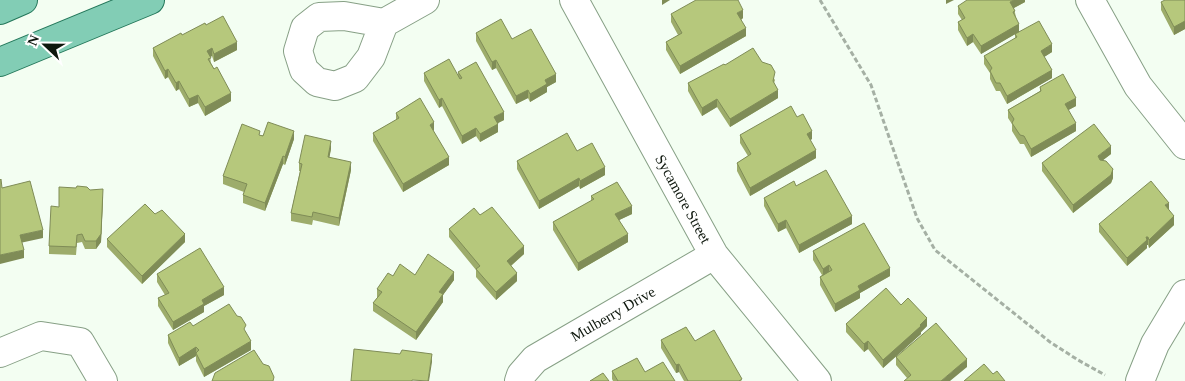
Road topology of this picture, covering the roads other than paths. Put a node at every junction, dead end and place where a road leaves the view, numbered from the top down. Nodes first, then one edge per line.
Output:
1 (23, 0) edge
2 (425, 0) edge
3 (574, 0) edge
4 (1090, 0) edge
5 (135, 3) edge
6 (0, 10) edge
7 (384, 23) dead end
8 (0, 62) edge
9 (1185, 144) edge
10 (714, 255) junction
11 (1185, 294) edge
12 (0, 353) edge
13 (103, 381) edge
14 (519, 381) edge
15 (817, 381) edge
16 (1140, 381) edge

1 - 6 main road
2 - 7 street
3 - 10 street, Sycamore Street
4 - 9 street
5 - 8 main road
10 - 14 street, Mulberry Drive
10 - 15 street, Sycamore Street
11 - 16 street
12 - 13 street

